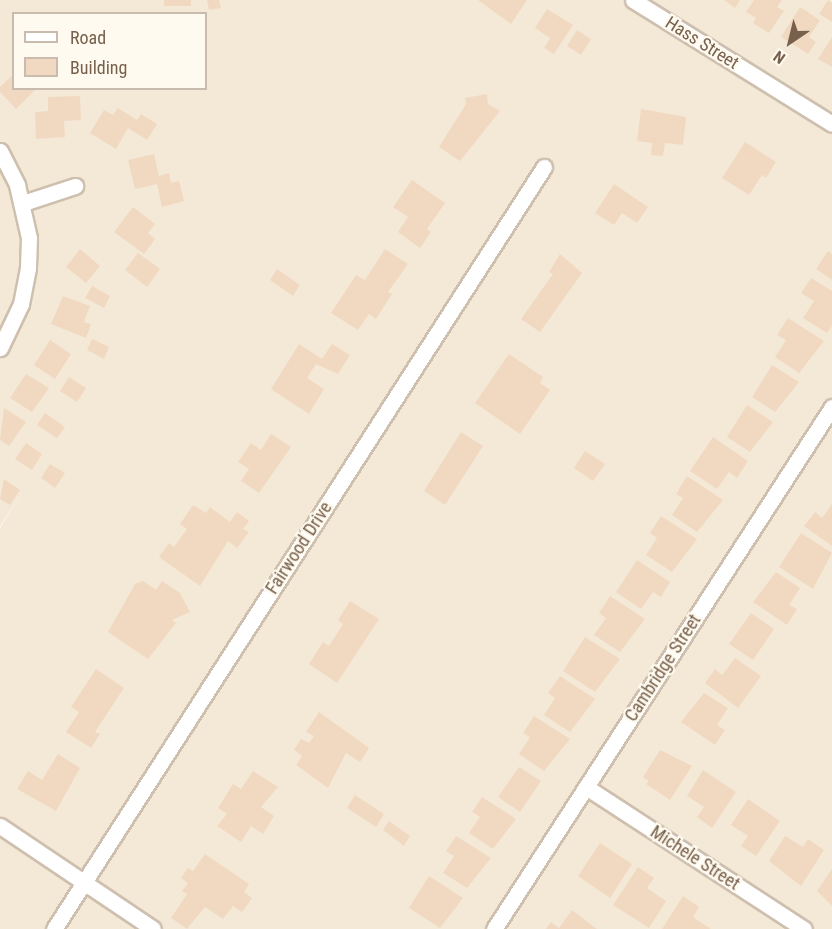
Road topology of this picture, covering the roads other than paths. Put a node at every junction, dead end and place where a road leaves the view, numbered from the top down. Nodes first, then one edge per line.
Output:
1 (633, 0) edge
2 (832, 124) edge
3 (0, 151) edge
4 (544, 167) dead end
5 (75, 186) dead end
6 (23, 203) junction
7 (0, 348) edge
8 (832, 407) edge
9 (586, 787) junction
10 (0, 826) edge
11 (85, 881) junction
12 (54, 929) edge
13 (153, 929) edge
14 (494, 929) edge
15 (804, 929) edge

1 - 2 street, Hass Street
3 - 6 street
4 - 11 street, Fairwood Drive
5 - 6 street
6 - 7 street
8 - 9 street, Cambridge Street
9 - 14 street, Cambridge Street
9 - 15 street, Michele Street
10 - 11 street
11 - 12 street, Fairwood Drive
11 - 13 street

